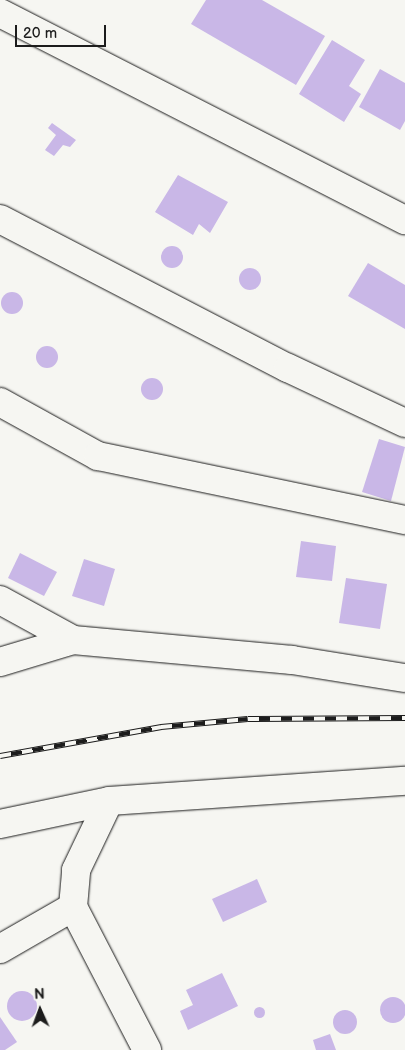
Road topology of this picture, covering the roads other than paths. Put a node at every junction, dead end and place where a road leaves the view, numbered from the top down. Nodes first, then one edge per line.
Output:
1 (0, 13) edge
2 (0, 218) edge
3 (405, 220) edge
4 (0, 402) edge
5 (405, 423) edge
6 (405, 520) edge
7 (0, 600) edge
8 (73, 640) junction
9 (0, 662) edge
10 (405, 678) edge
11 (405, 781) edge
12 (109, 801) junction
13 (0, 824) edge
14 (74, 907) junction
15 (0, 949) edge
16 (147, 1050) edge

1 - 3 street
2 - 5 street
4 - 6 street
7 - 8 street
8 - 9 street
8 - 10 street
11 - 12 street
12 - 13 street
12 - 14 street
14 - 15 street
14 - 16 street

